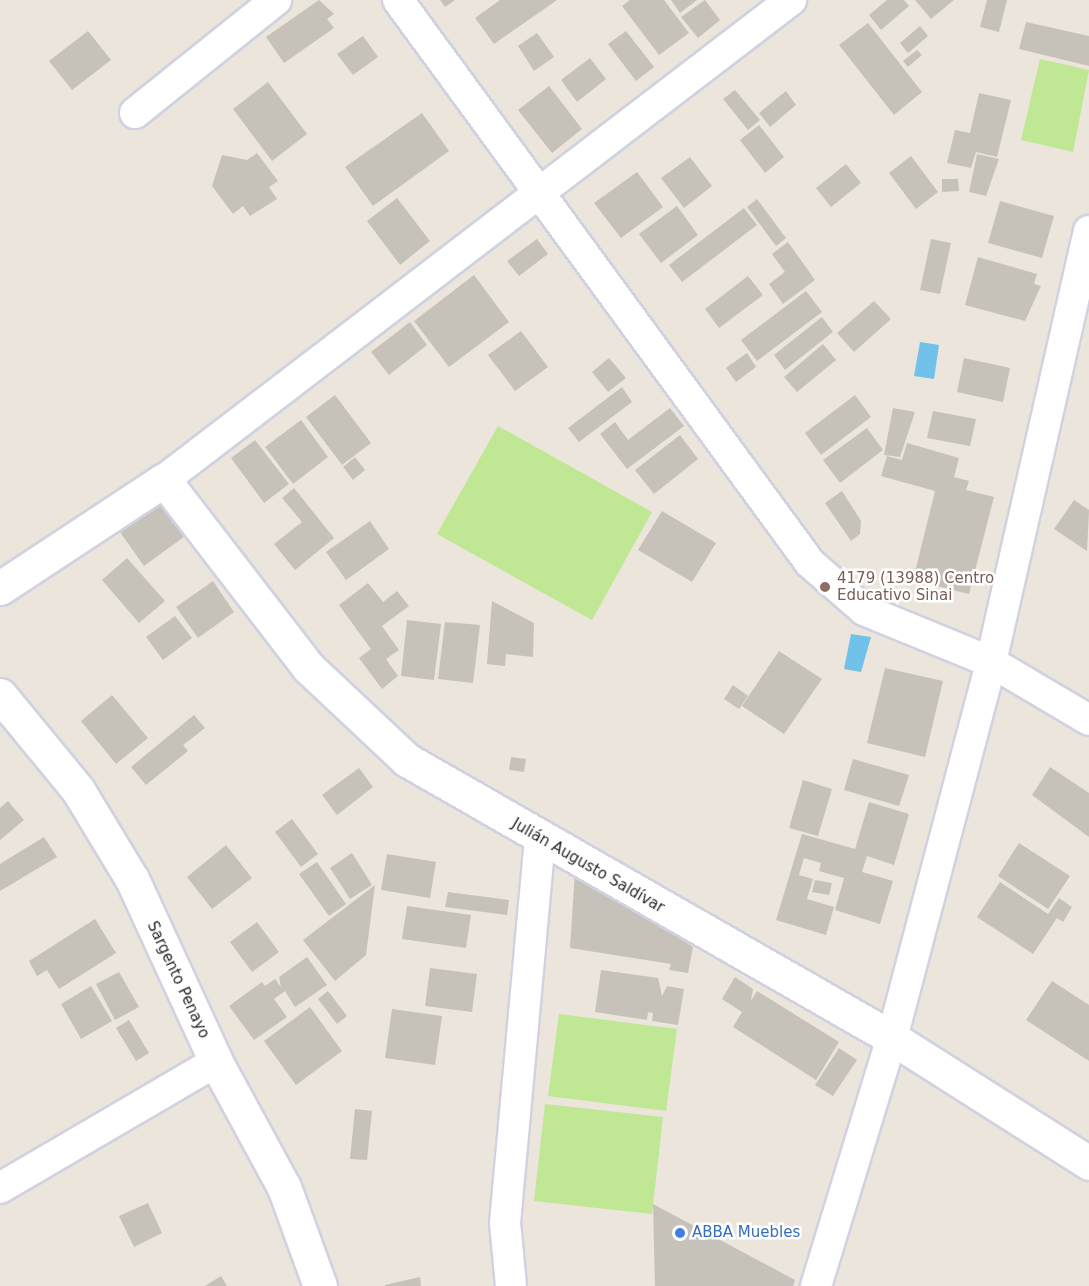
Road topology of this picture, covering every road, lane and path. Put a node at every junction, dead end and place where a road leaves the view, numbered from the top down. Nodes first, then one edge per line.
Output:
1 (276, 0) edge
2 (398, 0) edge
3 (791, 0) edge
4 (135, 113) dead end
5 (541, 189) junction
6 (1089, 231) edge
7 (1080, 308) edge
8 (164, 480) junction
9 (0, 588) edge
10 (991, 662) junction
11 (0, 695) edge
12 (1089, 720) edge
13 (540, 840) junction
14 (892, 1038) junction
15 (216, 1062) junction
16 (1089, 1163) edge
17 (0, 1188) edge
18 (320, 1286) edge
19 (511, 1286) edge
20 (816, 1286) edge

1 - 4 street
2 - 5 street
3 - 5 street
5 - 8 street
5 - 10 street
6 - 7 street
7 - 10 street
8 - 9 street
8 - 13 street, Julián Augusto Saldívar
10 - 12 street
10 - 14 street
11 - 15 street, Sargento Penayo
13 - 14 street, Julián Augusto Saldívar
13 - 19 street
14 - 16 street, Julián Augusto Saldívar
14 - 20 street
15 - 17 street
15 - 18 street, Sargento Penayo

